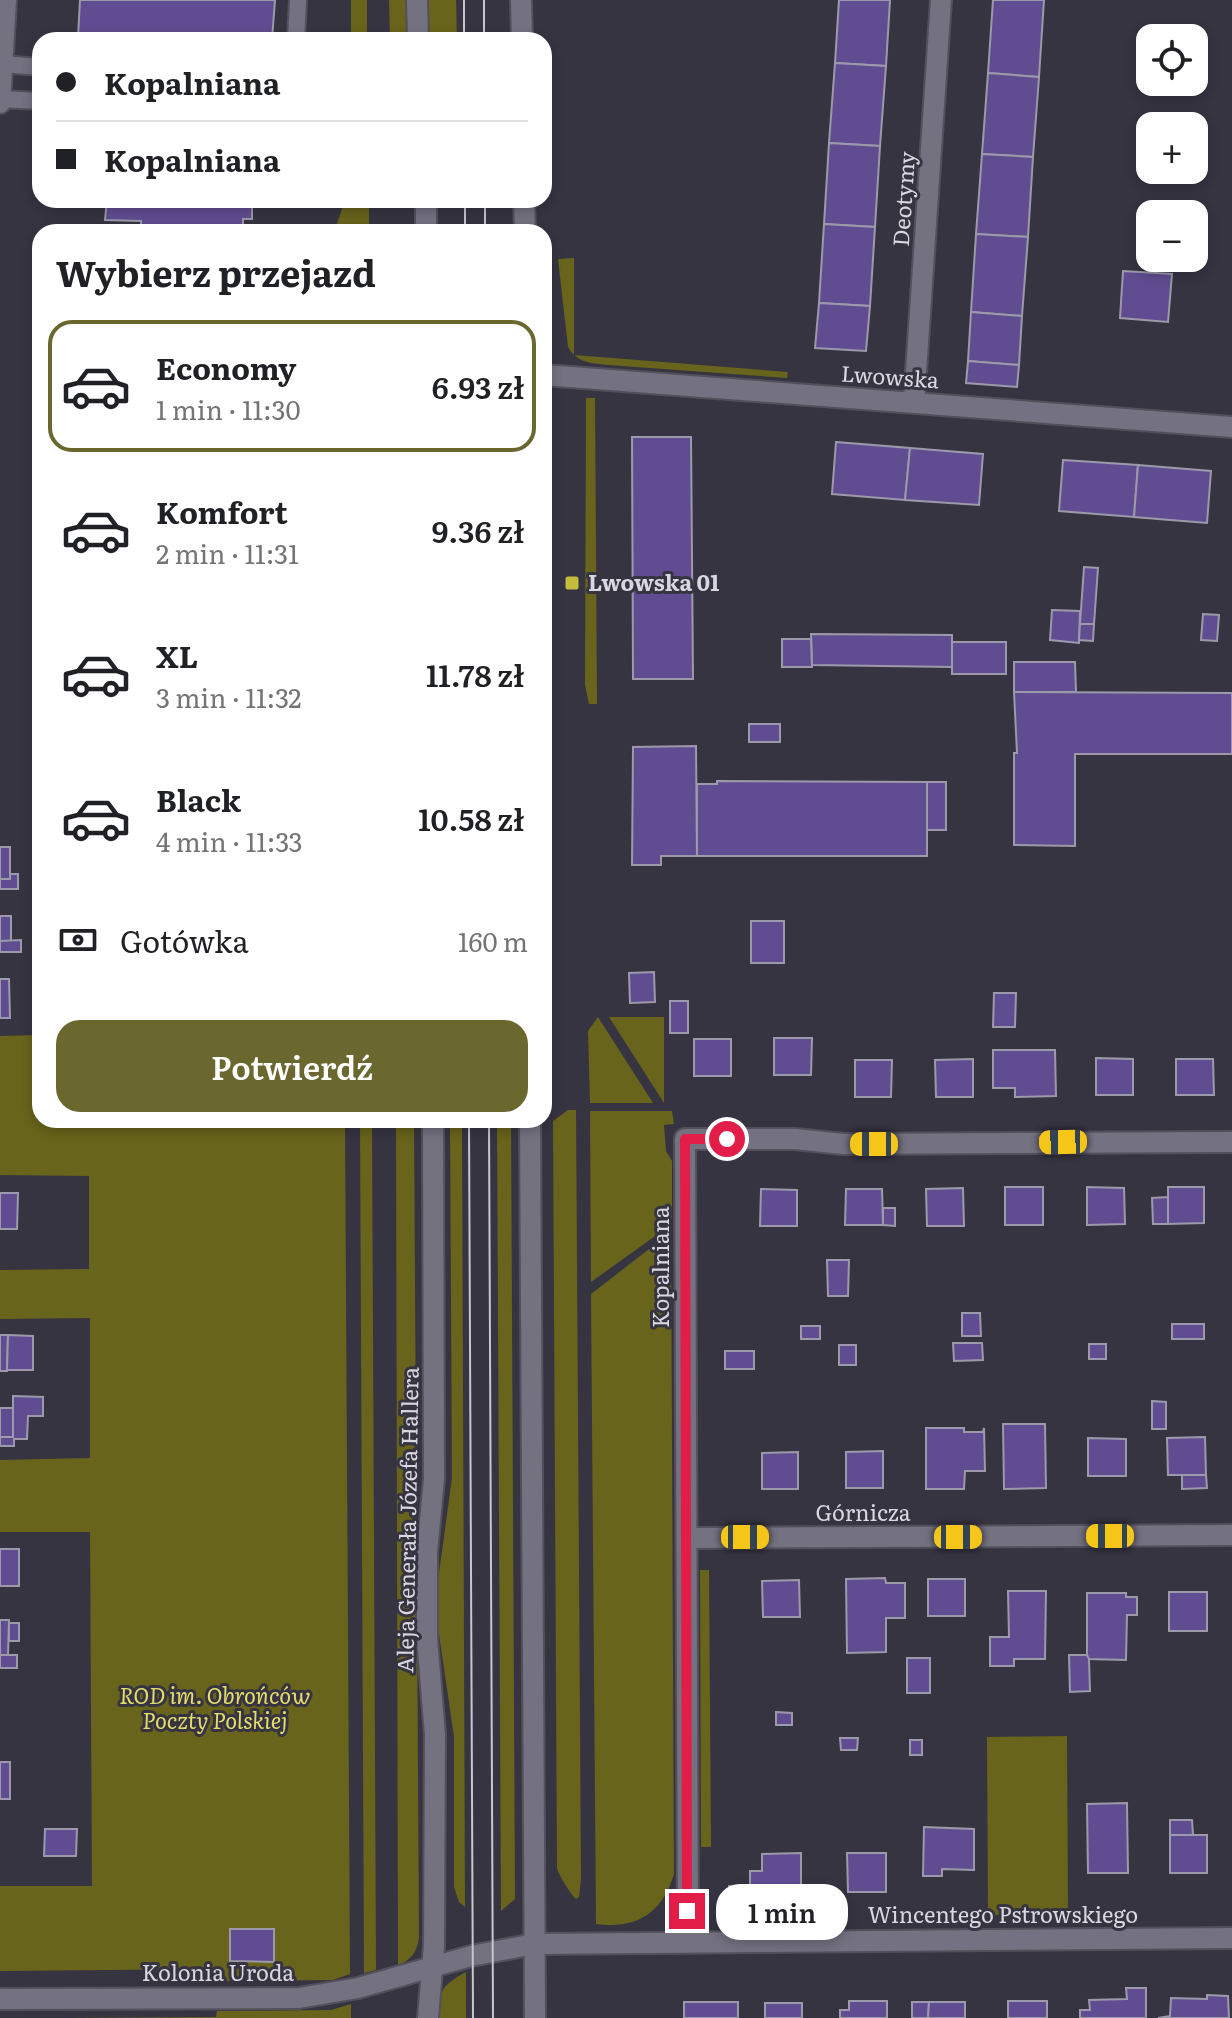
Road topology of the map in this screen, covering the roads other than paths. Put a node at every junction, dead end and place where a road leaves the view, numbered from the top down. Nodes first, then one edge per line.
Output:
1 (6, 0) edge
2 (298, 0) edge
3 (417, 0) edge
4 (521, 0) edge
5 (941, 0) edge
6 (296, 32) edge
7 (418, 32) edge
8 (522, 32) edge
9 (2, 64) junction
10 (32, 66) edge
11 (0, 101) edge
12 (32, 101) edge
13 (552, 376) edge
14 (914, 402) junction
15 (1232, 427) edge
16 (433, 1128) edge
17 (530, 1128) edge
18 (1232, 1142) edge
19 (1232, 1535) edge
20 (687, 1538) junction
21 (1232, 1938) edge
22 (688, 1942) junction
23 (534, 1944) junction
24 (432, 1968) junction
25 (0, 1999) edge
26 (428, 2018) edge
27 (535, 2018) edge

1 - 9 street
2 - 6 lane
3 - 7 street
4 - 8 street
5 - 14 street, Deotymy
9 - 10 lane
9 - 11 street
11 - 12 lane
13 - 14 street, Lwowska
14 - 15 street, Lwowska
16 - 24 street, Aleja Generała Józefa Hallera
17 - 23 street
18 - 20 street, Kopalniana
19 - 20 street, Górnicza
20 - 22 street, Kopalniana
21 - 22 street, Wincentego Pstrowskiego
22 - 23 street, Wincentego Pstrowskiego
23 - 24 street
23 - 27 street
24 - 25 street, Kolonia Uroda
24 - 26 street, Aleja Generała Józefa Hallera

